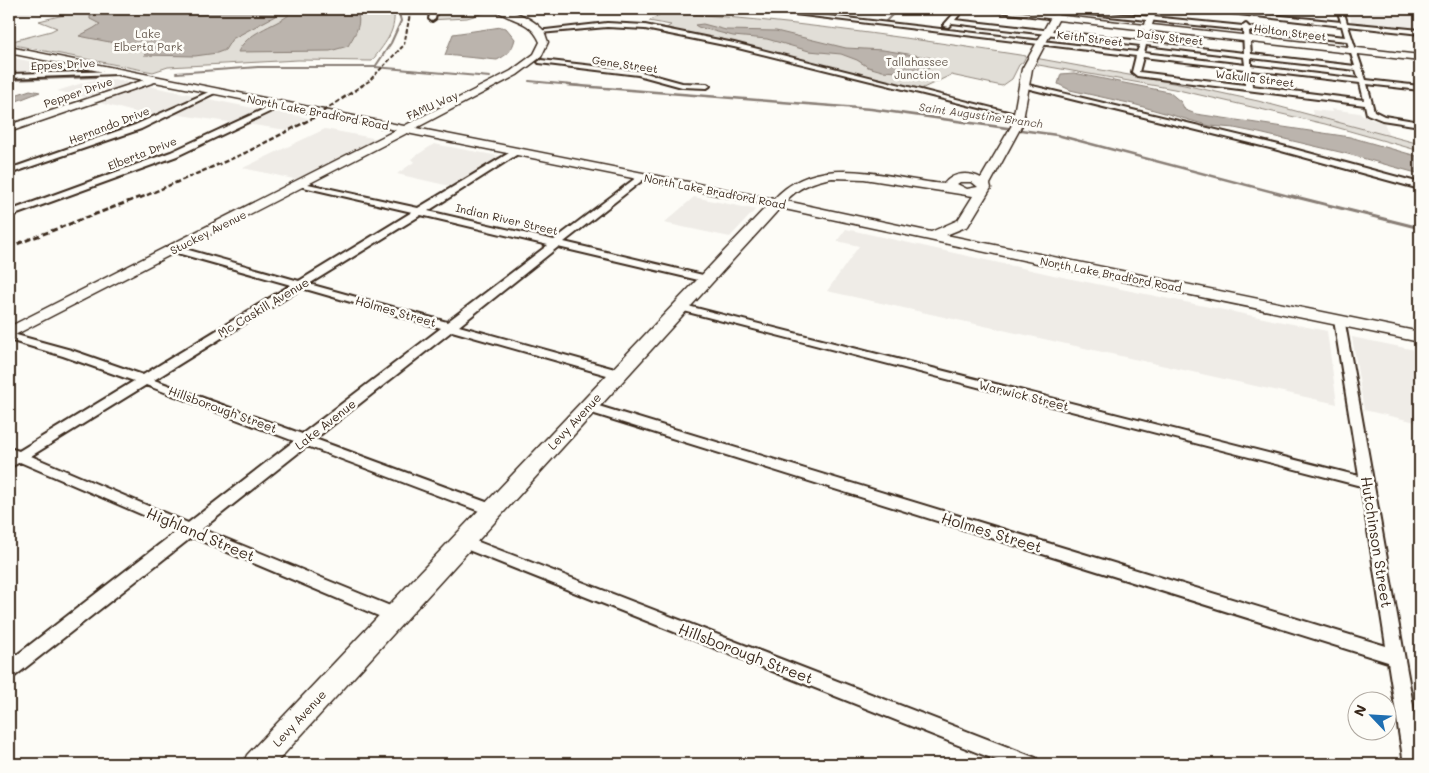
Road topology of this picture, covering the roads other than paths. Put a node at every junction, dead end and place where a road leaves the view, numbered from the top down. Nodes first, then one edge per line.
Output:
1 (498, 9) edge
2 (510, 9) edge
3 (757, 9) edge
4 (961, 9) edge
5 (978, 9) edge
6 (1153, 9) edge
7 (1198, 9) edge
8 (436, 10) edge
9 (1058, 11) edge
10 (1245, 11) edge
11 (1341, 12) edge
12 (842, 13) dead end
13 (1333, 14) dead end
14 (835, 18) junction
15 (432, 19) dead end
16 (950, 21) junction
17 (1149, 23) junction
18 (1344, 24) junction
19 (942, 30) junction
20 (545, 31) junction
21 (1420, 32) edge
22 (1046, 33) junction
23 (1247, 33) junction
24 (1348, 40) junction
25 (1040, 42) junction
26 (1143, 44) junction
27 (9, 50) edge
28 (1352, 50) junction
29 (1140, 54) junction
30 (1248, 56) junction
31 (1420, 58) edge
32 (541, 62) junction
33 (1248, 67) junction
34 (1357, 68) junction
35 (118, 72) junction
36 (9, 76) edge
37 (156, 79) junction
38 (1362, 81) junction
39 (707, 86) dead end
40 (1024, 86) junction
41 (1249, 88) junction
42 (1420, 88) edge
43 (215, 92) junction
44 (1369, 103) junction
45 (280, 104) junction
46 (1016, 124) junction
47 (1420, 124) edge
48 (9, 129) edge
49 (407, 130) junction
50 (518, 152) junction
51 (9, 172) edge
52 (641, 177) junction
53 (986, 183) junction
54 (302, 184) junction
55 (1420, 186) edge
56 (956, 187) junction
57 (974, 202) junction
58 (776, 204) junction
59 (420, 211) junction
60 (9, 214) edge
61 (963, 223) junction
62 (933, 236) junction
63 (556, 243) junction
64 (970, 244) junction
65 (174, 249) junction
66 (707, 279) junction
67 (300, 285) junction
68 (680, 307) junction
69 (1340, 320) junction
70 (449, 326) junction
71 (9, 334) edge
72 (1420, 337) edge
73 (618, 374) junction
74 (144, 380) junction
75 (587, 407) junction
76 (305, 439) junction
77 (12, 457) edge
78 (1367, 483) junction
79 (492, 510) junction
80 (189, 530) junction
81 (463, 542) junction
82 (394, 615) junction
83 (1396, 657) junction
84 (9, 671) edge
85 (257, 764) edge
86 (1029, 764) edge
87 (1414, 764) edge

1 - 20 street
2 - 20 street
3 - 14 street, Keith Street
4 - 16 street
5 - 9 street, Holton Street
6 - 17 street
7 - 10 street
8 - 15 street
9 - 17 street, Holton Street
9 - 22 street
10 - 18 street
10 - 23 street
11 - 13 street
11 - 18 street
12 - 14 street
14 - 19 street, Keith Street
16 - 19 street
16 - 22 street, Daisy Street
17 - 23 street, Holton Street
17 - 26 street
18 - 21 street
18 - 24 street
19 - 25 street, Keith Street
20 - 32 street, FAMU Way
20 - 46 street
20 - 49 street, FAMU Way
22 - 25 street
22 - 26 street, Daisy Street
23 - 24 street
23 - 28 street, Holton Street
23 - 30 street
24 - 28 street
25 - 29 street, Keith Street
25 - 40 street
26 - 29 street
26 - 30 street, Daisy Street
27 - 35 street, North Lake Bradford Road
28 - 31 street, Holton Street
28 - 34 street
29 - 33 street, Keith Street
29 - 41 street, Wakulla Street
30 - 33 street
30 - 34 street, Daisy Street
32 - 39 street, Gene Street
32 - 49 street, FAMU Way
33 - 38 street, Keith Street
33 - 41 street
34 - 38 street
35 - 36 street, Eppes Drive
35 - 37 street, North Lake Bradford Road
37 - 43 street, North Lake Bradford Road
37 - 48 street, Pepper Drive
38 - 42 street, Keith Street
38 - 44 street
40 - 46 street
40 - 55 street
41 - 44 street, Wakulla Street
43 - 45 street, North Lake Bradford Road
43 - 51 street, Hernando Drive
44 - 47 street
45 - 49 street, North Lake Bradford Road
45 - 60 street, Elberta Drive
46 - 53 street
49 - 50 street, North Lake Bradford Road
49 - 54 street, Stuckey Avenue
50 - 52 street, North Lake Bradford Road
50 - 59 street, Mc Caskill Avenue
52 - 58 street, North Lake Bradford Road
52 - 63 street, Lake Avenue
53 - 56 street
53 - 56 street
53 - 57 street
54 - 59 street, Indian River Street
54 - 65 street, Stuckey Avenue
56 - 57 street
56 - 58 street, Levy Avenue
57 - 61 street
58 - 62 street, North Lake Bradford Road
58 - 66 street, Levy Avenue
59 - 63 street, Indian River Street
59 - 67 street, Mc Caskill Avenue
61 - 62 street
61 - 64 street
62 - 64 street, North Lake Bradford Road
63 - 66 street, Indian River Street
63 - 70 street, Lake Avenue
64 - 69 street, North Lake Bradford Road
65 - 67 street, Holmes Street
65 - 71 street, Stuckey Avenue
66 - 68 street, Levy Avenue
67 - 70 street, Holmes Street
67 - 74 street, Mc Caskill Avenue
68 - 73 street, Levy Avenue
68 - 78 street, Warwick Street
69 - 72 street, North Lake Bradford Road
69 - 78 street, Hutchinson Street
70 - 73 street, Holmes Street
70 - 76 street, Lake Avenue
71 - 74 street, Hillsborough Street
73 - 75 street, Levy Avenue
74 - 76 street, Hillsborough Street
74 - 77 street, Mc Caskill Avenue
75 - 79 street, Levy Avenue
75 - 83 street, Holmes Street
76 - 79 street, Hillsborough Street
76 - 80 street, Lake Avenue
77 - 80 street, Highland Street
78 - 83 street, Hutchinson Street
79 - 81 street, Levy Avenue
80 - 82 street, Highland Street
80 - 84 street, Lake Avenue
81 - 82 street, Levy Avenue
81 - 86 street, Hillsborough Street
82 - 85 street, Levy Avenue
83 - 87 street, Hutchinson Street

